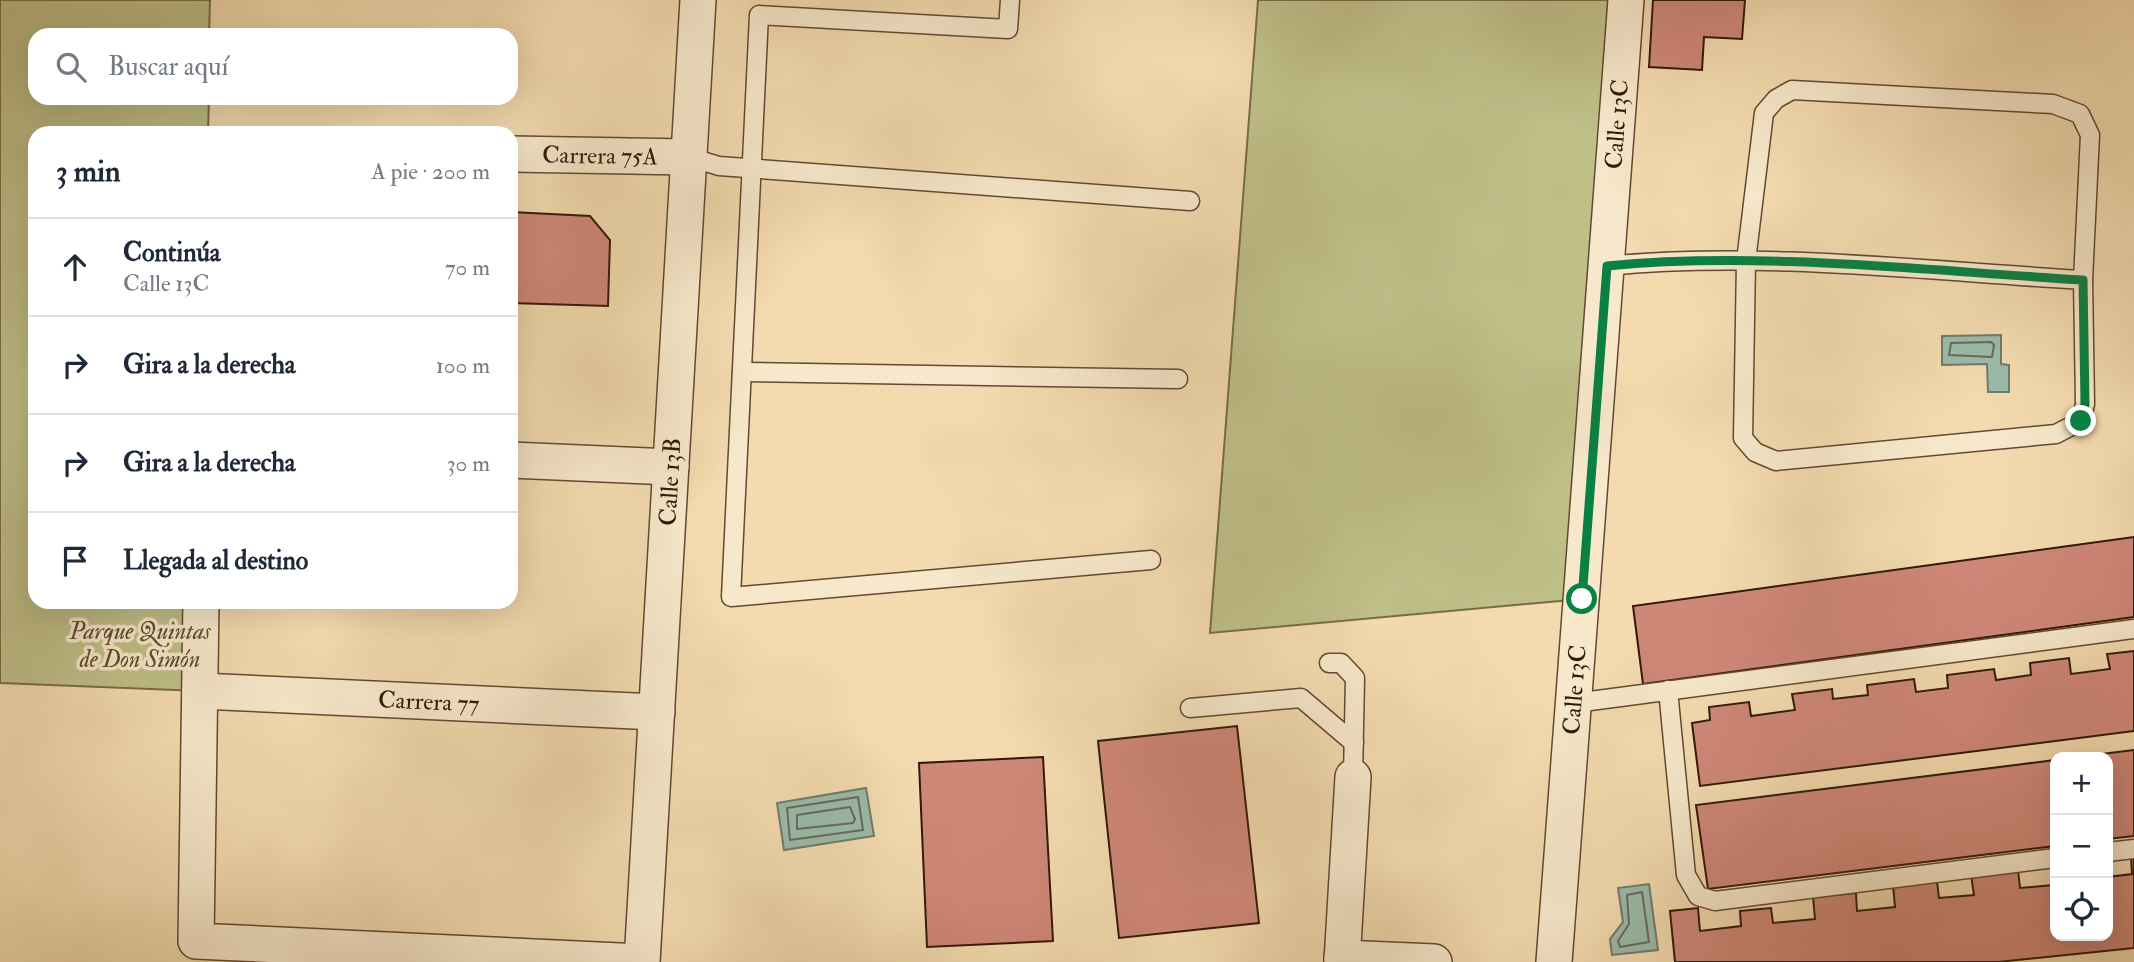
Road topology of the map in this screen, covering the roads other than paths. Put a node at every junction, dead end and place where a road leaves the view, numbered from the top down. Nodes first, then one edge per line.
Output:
1 (698, 0) edge
2 (1010, 0) edge
3 (1626, 0) edge
4 (518, 154) edge
5 (689, 157) junction
6 (752, 168) junction
7 (1190, 201) dead end
8 (1746, 261) junction
9 (1607, 266) junction
10 (2083, 280) junction
11 (742, 372) junction
12 (1178, 379) dead end
13 (518, 460) edge
14 (671, 467) junction
15 (1152, 560) dead end
16 (201, 609) edge
17 (2134, 629) edge
18 (1329, 663) dead end
19 (1668, 690) junction
20 (200, 691) junction
21 (1575, 703) junction
22 (1190, 708) dead end
23 (657, 712) junction
24 (1354, 760) junction
25 (2134, 849) edge
26 (2113, 851) edge
27 (2050, 860) edge
28 (228, 952) edge
29 (1342, 960) edge
30 (642, 962) edge
31 (1434, 962) edge
32 (1554, 962) edge

1 - 5 street, Calle 13B
2 - 6 lane
3 - 9 street, Calle 13C
4 - 5 street, Carrera 75A
5 - 6 lane
5 - 14 street, Calle 13B
6 - 7 lane
6 - 11 lane
8 - 9 lane
8 - 10 lane
8 - 10 lane
8 - 10 lane
9 - 21 street, Calle 13C
11 - 12 lane
11 - 15 lane
13 - 14 street
14 - 23 street, Calle 13B
16 - 20 street
17 - 19 lane
18 - 24 lane
19 - 21 lane
19 - 27 lane
20 - 23 street, Carrera 77
20 - 28 street
21 - 32 street, Calle 13C
22 - 24 lane
23 - 30 street, Calle 13B
24 - 29 street
25 - 26 lane
28 - 30 street
29 - 31 street

